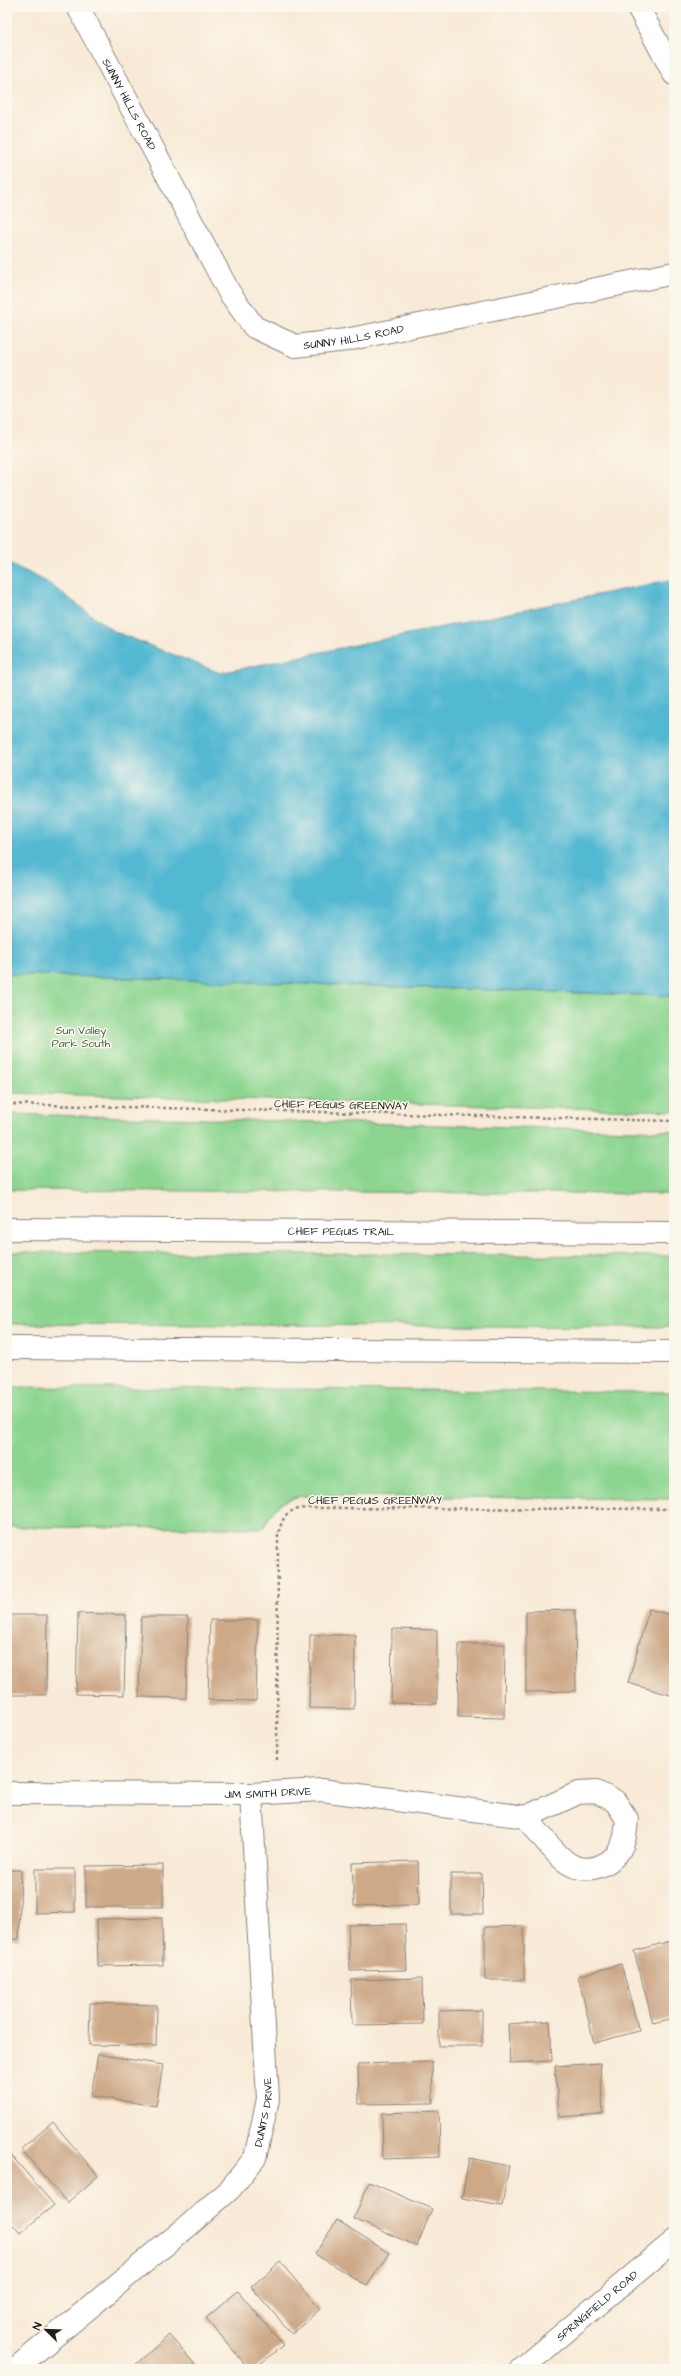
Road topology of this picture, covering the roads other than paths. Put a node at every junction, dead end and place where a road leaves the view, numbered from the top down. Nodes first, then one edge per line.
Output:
1 (78, 7) edge
2 (638, 7) edge
3 (674, 74) edge
4 (674, 273) edge
5 (7, 1229) edge
6 (674, 1234) edge
7 (7, 1348) edge
8 (674, 1352) edge
9 (7, 1793) edge
10 (251, 1794) junction
11 (526, 1817) dead end
12 (674, 2241) edge
13 (15, 2369) edge
14 (520, 2369) edge

1 - 4 street, SUNNY HILLS ROAD
2 - 3 street
5 - 6 street, CHIEF PEGUIS TRAIL
7 - 8 street
9 - 10 street, JIM SMITH DRIVE
10 - 11 street, JIM SMITH DRIVE
10 - 13 street, DUNITS DRIVE
12 - 14 street, SPRINGFIELD ROAD

